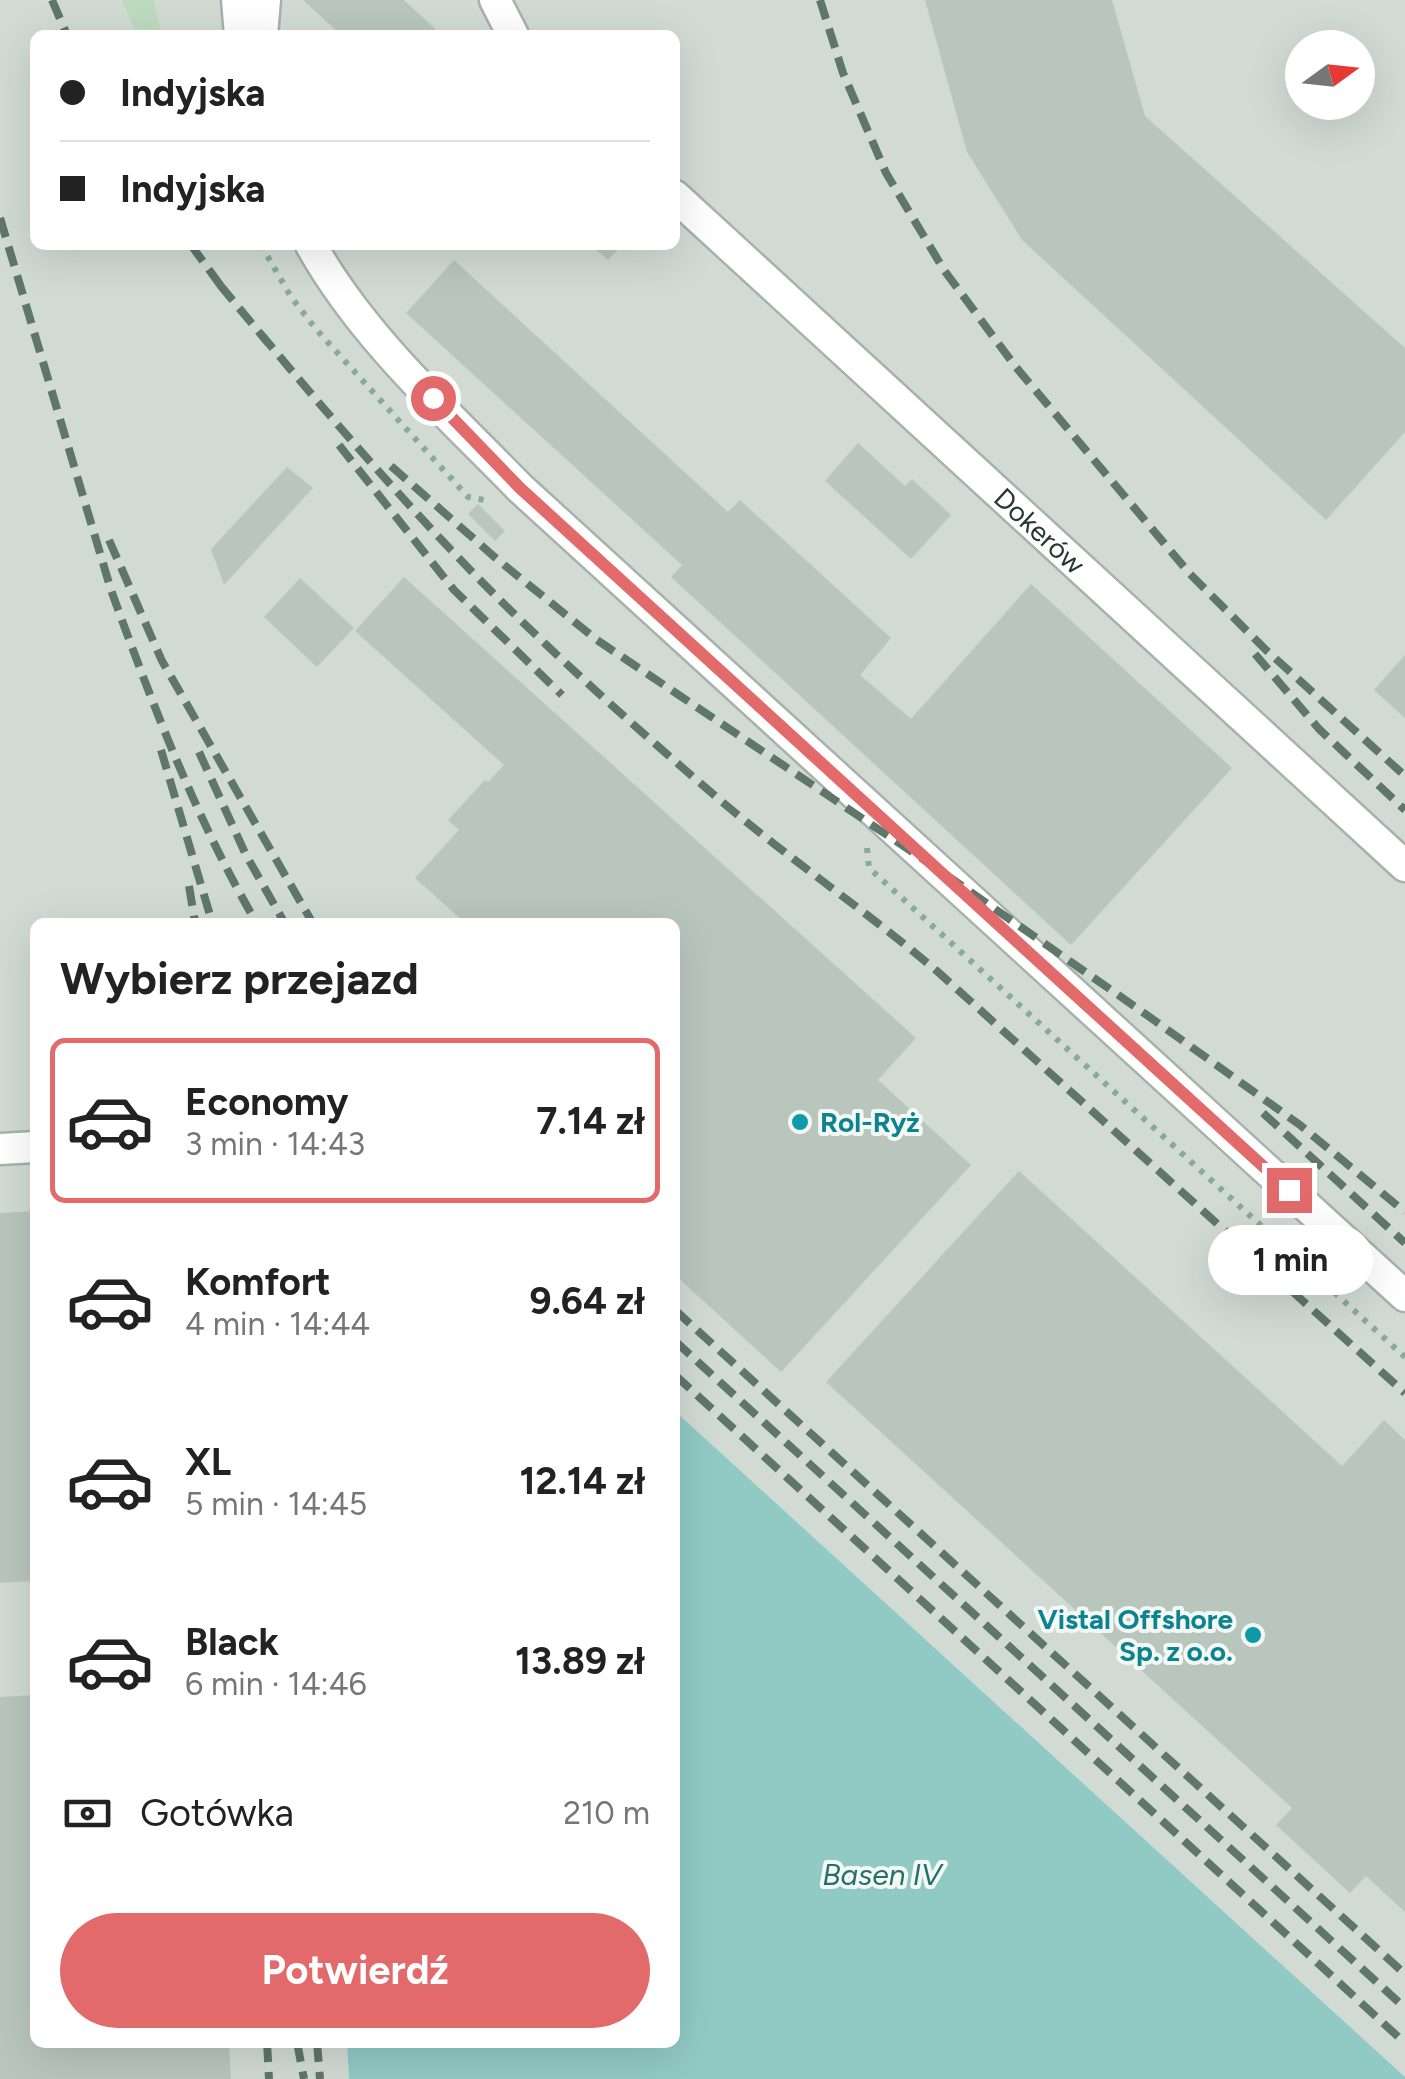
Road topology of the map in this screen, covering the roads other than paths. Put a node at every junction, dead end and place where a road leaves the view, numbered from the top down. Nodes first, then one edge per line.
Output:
1 (237, 0) edge
2 (266, 0) edge
3 (496, 0) edge
4 (240, 30) edge
5 (263, 30) edge
6 (511, 30) edge
7 (680, 201) edge
8 (314, 250) edge
9 (1405, 866) edge
10 (30, 1147) edge
11 (0, 1149) edge
12 (1405, 1296) edge

1 - 4 street
2 - 5 street
3 - 6 street
7 - 9 street, Dokerów
8 - 12 street
10 - 11 street

